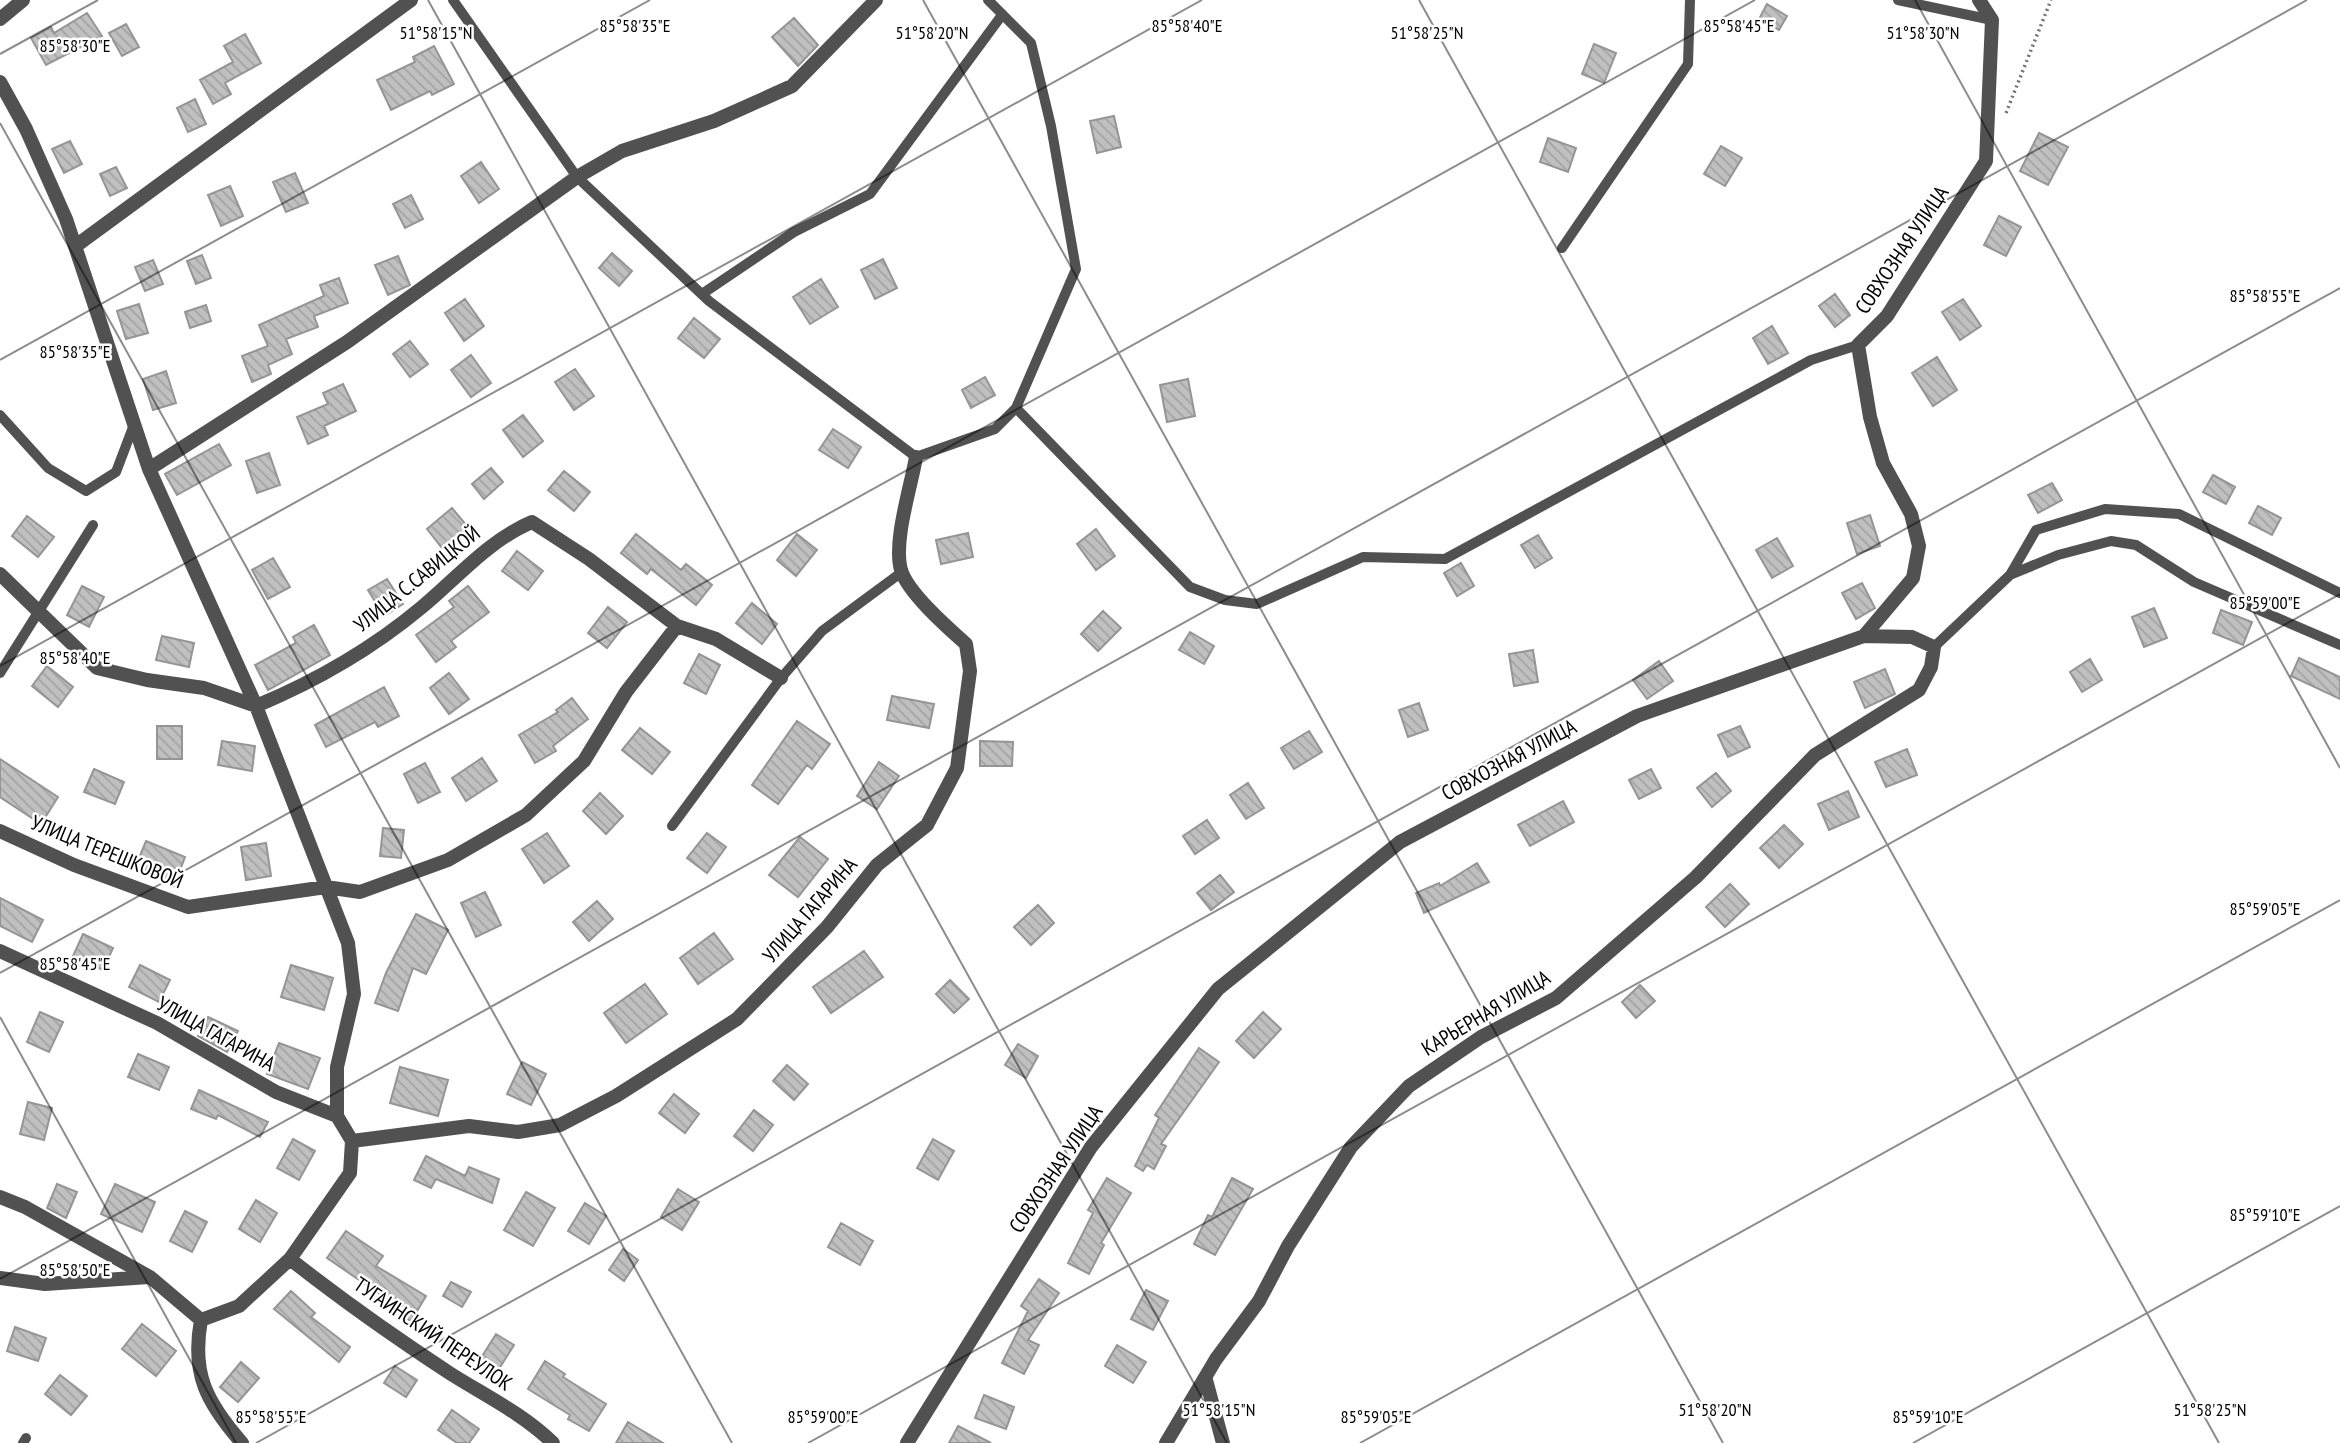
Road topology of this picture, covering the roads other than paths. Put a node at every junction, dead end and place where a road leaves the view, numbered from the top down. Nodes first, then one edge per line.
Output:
1 (23, 0) edge
2 (411, 0) edge
3 (453, 0) edge
4 (876, 0) edge
5 (988, 0) edge
6 (1690, 0) edge
7 (1898, 0) edge
8 (1979, 0) edge
9 (1002, 15) junction
10 (0, 19) edge
11 (1992, 20) junction
12 (0, 82) edge
13 (577, 177) junction
14 (76, 244) junction
15 (1562, 248) dead end
16 (702, 294) junction
17 (1858, 345) junction
18 (1016, 408) junction
19 (0, 415) edge
20 (135, 422) junction
21 (916, 457) junction
22 (149, 469) junction
23 (93, 525) dead end
24 (902, 572) junction
25 (0, 574) edge
26 (2010, 575) junction
27 (2340, 593) edge
28 (37, 611) junction
29 (677, 626) junction
30 (1864, 636) junction
31 (2340, 645) edge
32 (1934, 647) junction
33 (0, 673) edge
34 (781, 678) junction
35 (256, 706) junction
36 (672, 826) dead end
37 (0, 831) edge
38 (326, 887) junction
39 (0, 951) edge
40 (337, 1116) junction
41 (352, 1141) junction
42 (0, 1197) edge
43 (290, 1259) junction
44 (150, 1277) junction
45 (0, 1278) edge
46 (201, 1320) junction
47 (1206, 1380) junction
48 (242, 1443) edge
49 (552, 1443) edge
50 (907, 1443) edge
51 (1166, 1443) edge
52 (1223, 1443) edge

1 - 10 street
2 - 14 street
3 - 13 lane
4 - 13 street
5 - 9 lane
6 - 15 lane
7 - 11 lane
8 - 11 street
9 - 16 lane
9 - 18 lane
11 - 17 street, СОВХОЗНАЯ УЛИЦА
12 - 14 street
13 - 16 lane
13 - 22 street
14 - 20 street
16 - 21 lane
17 - 18 lane
17 - 30 street, СОВХОЗНАЯ УЛИЦА
18 - 21 lane
19 - 20 lane
20 - 22 street
21 - 24 street
22 - 35 street
23 - 28 lane
24 - 34 lane
24 - 41 street, УЛИЦА ГАГАРИНА
25 - 28 street
26 - 27 lane
26 - 31 lane
26 - 32 lane
28 - 33 lane
28 - 35 street
29 - 34 street, УЛИЦА С.САВИЦКОЙ
29 - 35 street, УЛИЦА С.САВИЦКОЙ
29 - 38 street, УЛИЦА ТЕРЕШКОВОЙ
30 - 32 street
30 - 50 street, СОВХОЗНАЯ УЛИЦА
32 - 47 street, КАРЬЕРНАЯ УЛИЦА
34 - 36 lane
35 - 38 street
37 - 38 street, УЛИЦА ТЕРЕШКОВОЙ
38 - 40 street
39 - 40 street, УЛИЦА ГАГАРИНА
40 - 41 street
41 - 43 street
42 - 44 street
43 - 46 street
43 - 49 street, ТУГАИНСКИЙ ПЕРЕУЛОК
44 - 45 street
44 - 46 street
46 - 48 street
47 - 51 street, КАРЬЕРНАЯ УЛИЦА
47 - 52 street

